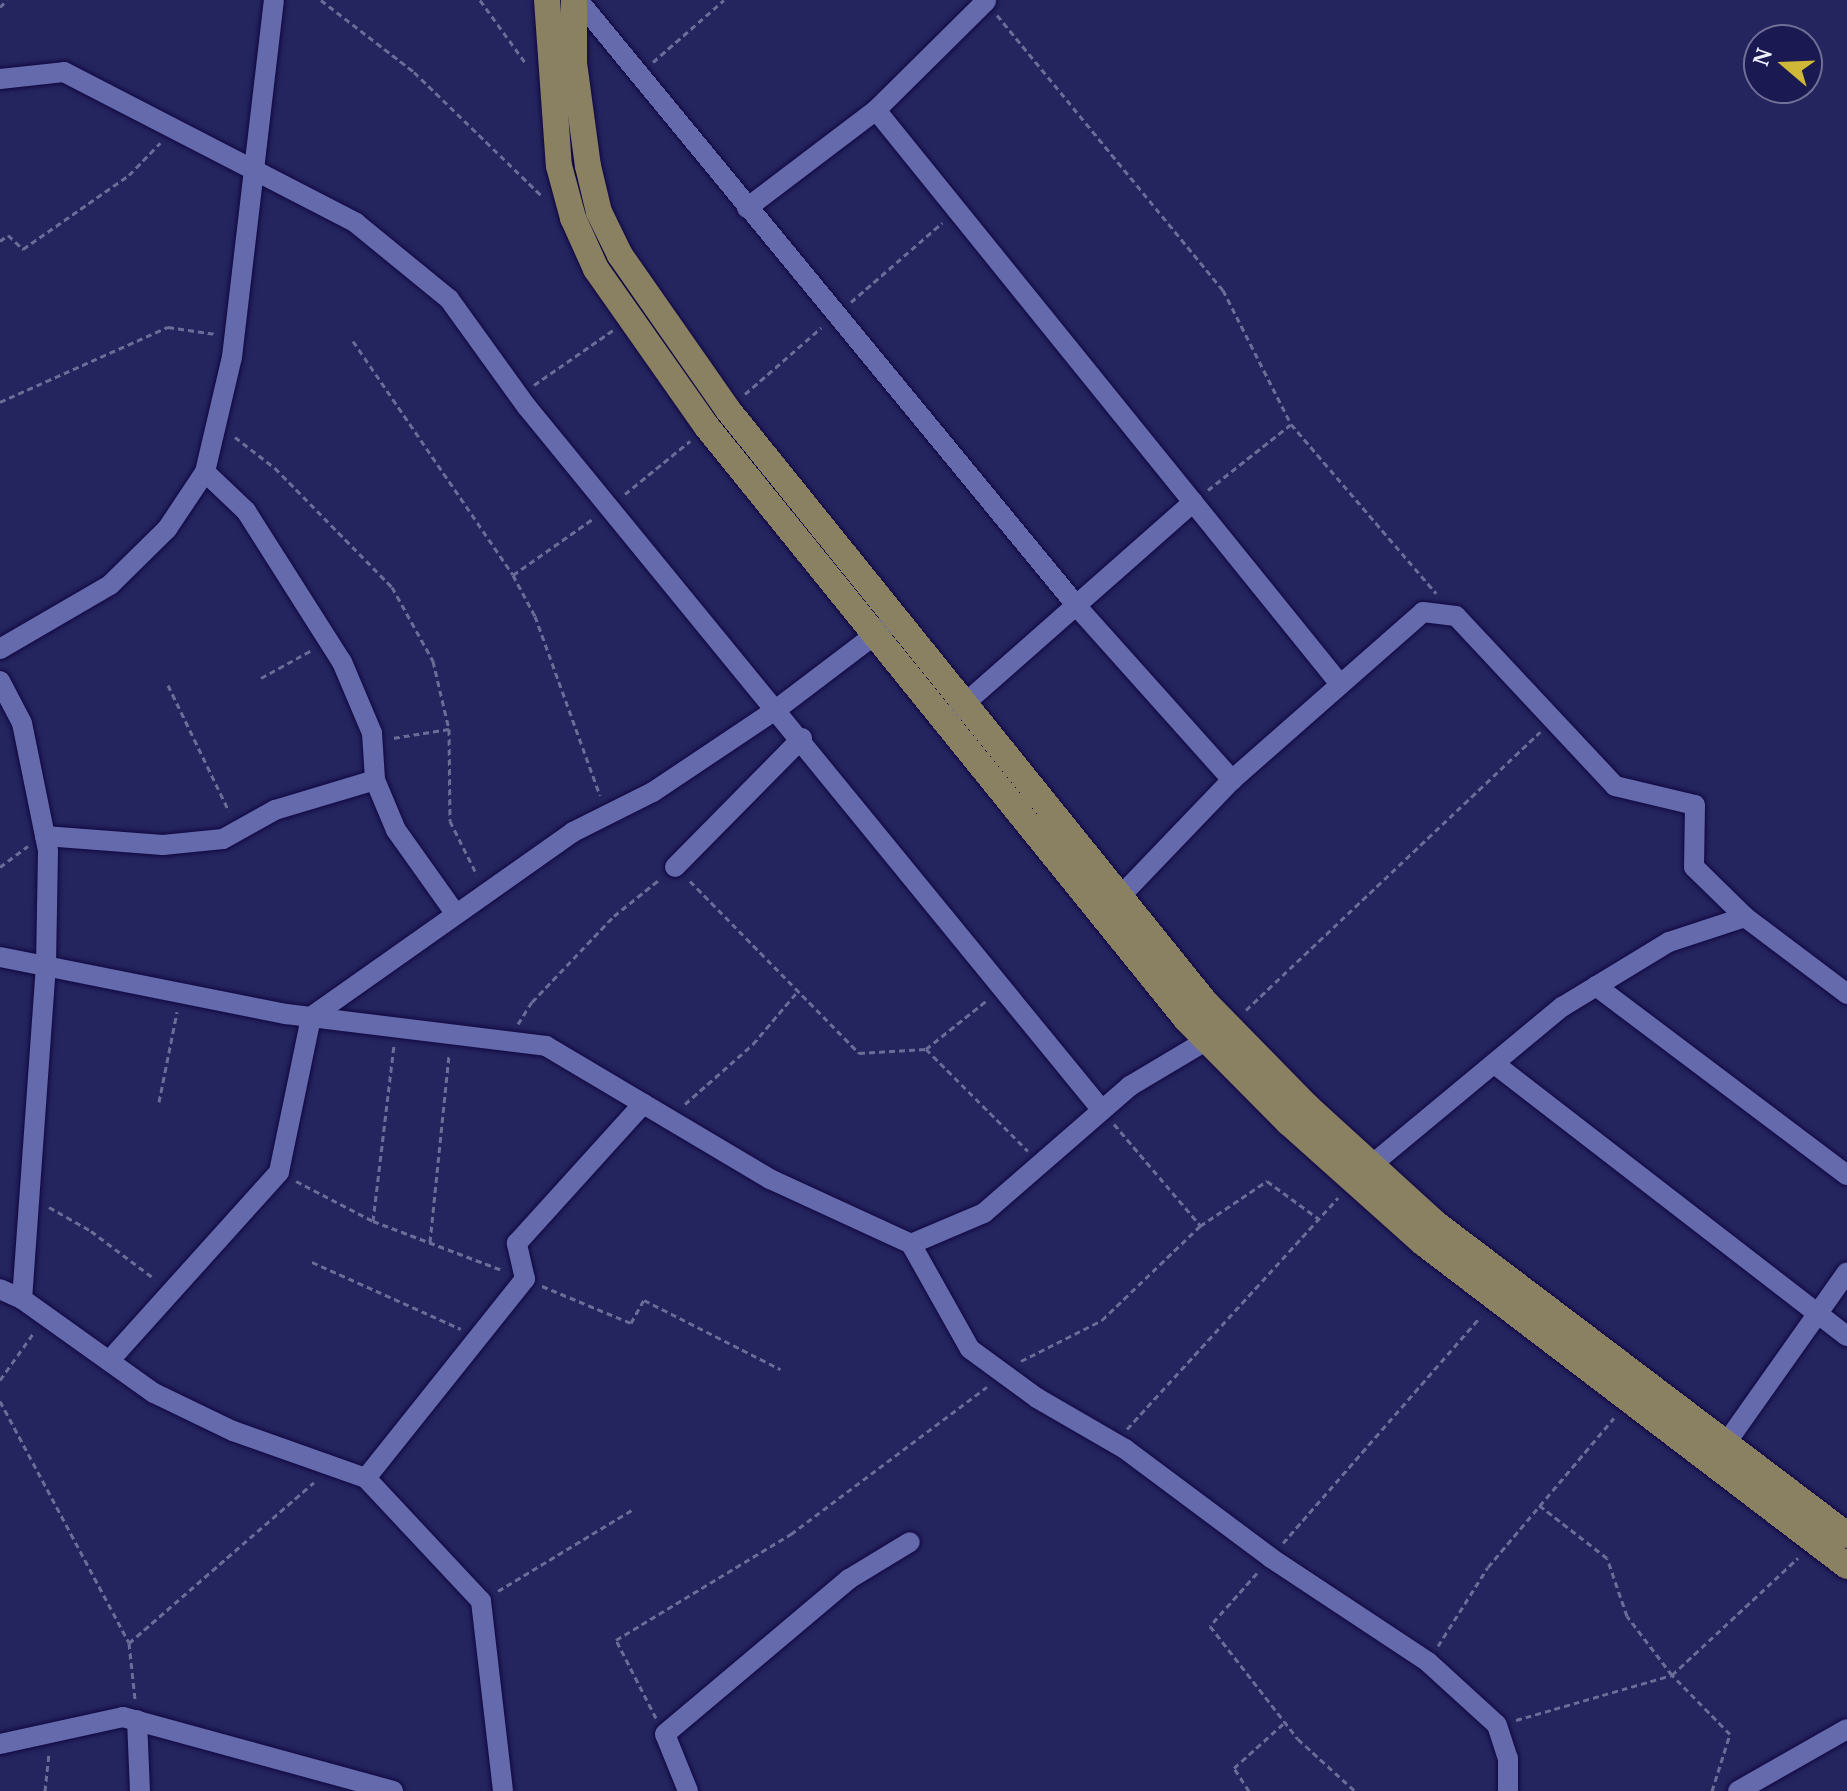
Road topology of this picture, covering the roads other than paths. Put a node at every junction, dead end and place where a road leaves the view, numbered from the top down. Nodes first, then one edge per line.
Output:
1 (274, 0) edge
2 (547, 0) edge
3 (576, 0) edge
4 (986, 1) edge
5 (0, 79) edge
6 (876, 110) junction
7 (254, 171) junction
8 (747, 208) junction
9 (205, 472) junction
10 (1193, 502) junction
11 (1074, 603) junction
12 (896, 619) junction
13 (875, 635) junction
14 (0, 649) edge
15 (0, 681) edge
16 (1340, 684) junction
17 (965, 703) junction
18 (777, 709) junction
19 (945, 722) junction
20 (802, 738) junction
21 (375, 780) junction
22 (1232, 780) junction
23 (45, 836) junction
24 (675, 867) road end
25 (1123, 899) junction
26 (455, 913) junction
27 (1100, 914) junction
28 (1745, 917) junction
29 (0, 957) edge
30 (46, 965) junction
31 (1596, 986) junction
32 (1847, 994) edge
33 (311, 1017) junction
34 (1218, 1033) junction
35 (1496, 1065) junction
36 (643, 1104) junction
37 (1101, 1109) junction
38 (1362, 1173) junction
39 (1847, 1175) edge
40 (911, 1244) junction
41 (1847, 1272) edge
42 (0, 1289) edge
43 (22, 1299) junction
44 (1817, 1314) junction
45 (1847, 1336) edge
46 (109, 1361) junction
47 (1726, 1443) junction
48 (366, 1478) junction
49 (1847, 1535) edge
50 (910, 1542) dead end
51 (1847, 1566) edge
52 (137, 1720) junction
53 (1847, 1729) edge
54 (0, 1744) edge
55 (140, 1791) edge
56 (393, 1791) edge
57 (503, 1791) edge
58 (688, 1791) edge
59 (1508, 1791) edge
60 (1738, 1791) edge

1 - 7 street
2 - 13 main road
3 - 8 street
3 - 12 main road
4 - 6 street
5 - 7 street
6 - 8 street
6 - 10 street
7 - 9 street
7 - 18 street
8 - 11 street
9 - 14 street
9 - 21 street
10 - 11 street
10 - 16 street
11 - 17 street
11 - 22 street
12 - 13 street
12 - 17 main road
13 - 18 street
13 - 19 main road
15 - 23 street
16 - 22 street
16 - 28 street
17 - 19 street
17 - 25 main road
18 - 20 street
18 - 26 street
19 - 27 main road
20 - 24 street
20 - 37 street
21 - 23 street
21 - 26 street
22 - 25 street
23 - 30 street
25 - 27 street
25 - 34 main road
26 - 33 street
27 - 34 main road
28 - 31 street
28 - 32 street
29 - 30 street
30 - 33 street
30 - 43 street
31 - 35 street
31 - 39 street
33 - 36 street
33 - 46 street
34 - 37 street
34 - 38 main road
35 - 38 street
35 - 44 street
36 - 40 street
36 - 48 street
37 - 40 street
38 - 47 main road
38 - 51 main road
40 - 59 street
41 - 44 street
42 - 43 street
43 - 46 street
44 - 45 street
44 - 47 street
46 - 48 street
47 - 49 main road
48 - 57 street
50 - 58 street
52 - 54 street
52 - 55 street
52 - 56 street
53 - 60 street

